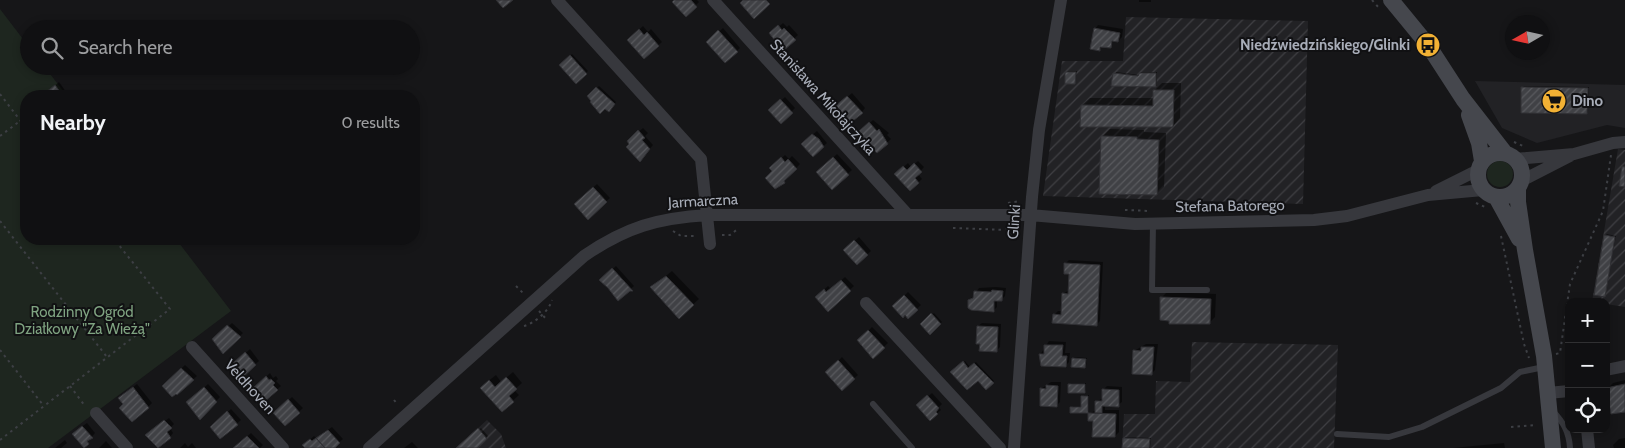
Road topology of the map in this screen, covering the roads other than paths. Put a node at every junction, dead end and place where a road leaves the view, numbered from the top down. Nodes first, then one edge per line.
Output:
1 (558, 0) edge
2 (713, 0) edge
3 (1061, 0) edge
4 (1386, 5) edge
5 (1463, 99) junction
6 (1619, 142) edge
7 (1516, 154) junction
8 (1574, 154) junction
9 (1480, 166) junction
10 (1520, 184) junction
11 (1428, 195) junction
12 (1490, 199) junction
13 (708, 214) junction
14 (908, 215) junction
15 (1030, 215) junction
16 (1153, 224) junction
17 (710, 240) road end
18 (1525, 250) junction
19 (1207, 290) dead end
20 (866, 303) dead end
21 (192, 347) dead end
22 (1540, 364) junction
23 (1625, 366) edge
24 (1610, 369) edge
25 (1565, 393) edge
26 (1549, 400) junction
27 (873, 404) dead end
28 (93, 413) road end
29 (1587, 433) edge
30 (1337, 434) dead end
31 (127, 448) edge
32 (283, 448) edge
33 (369, 448) edge
34 (912, 448) edge
35 (1000, 448) edge
36 (1014, 448) edge
37 (1553, 448) edge
38 (1570, 448) edge
39 (1589, 448) edge

1 - 13 street
2 - 14 street, Stanisława Mikołajczyka
3 - 15 street, Glinki
4 - 5 main road
5 - 7 main road
5 - 9 main road
6 - 8 street
7 - 8 street
7 - 9 main road
7 - 10 main road
8 - 10 street
9 - 11 street, Stefana Batorego
9 - 12 main road
10 - 12 main road
10 - 18 main road
11 - 12 street, Stefana Batorego
11 - 16 street, Stefana Batorego
12 - 18 main road
13 - 14 street, Jarmarczna
13 - 17 street
13 - 33 street, Jarmarczna
14 - 15 street, Jarmarczna
15 - 16 street, Stefana Batorego
15 - 36 street, Glinki
16 - 19 lane
18 - 22 main road
20 - 35 street
21 - 32 street, Veldhoven
22 - 26 main road
22 - 30 lane
23 - 24 street
25 - 26 street
26 - 37 main road
26 - 38 lane
27 - 34 lane
28 - 31 street
29 - 39 street

